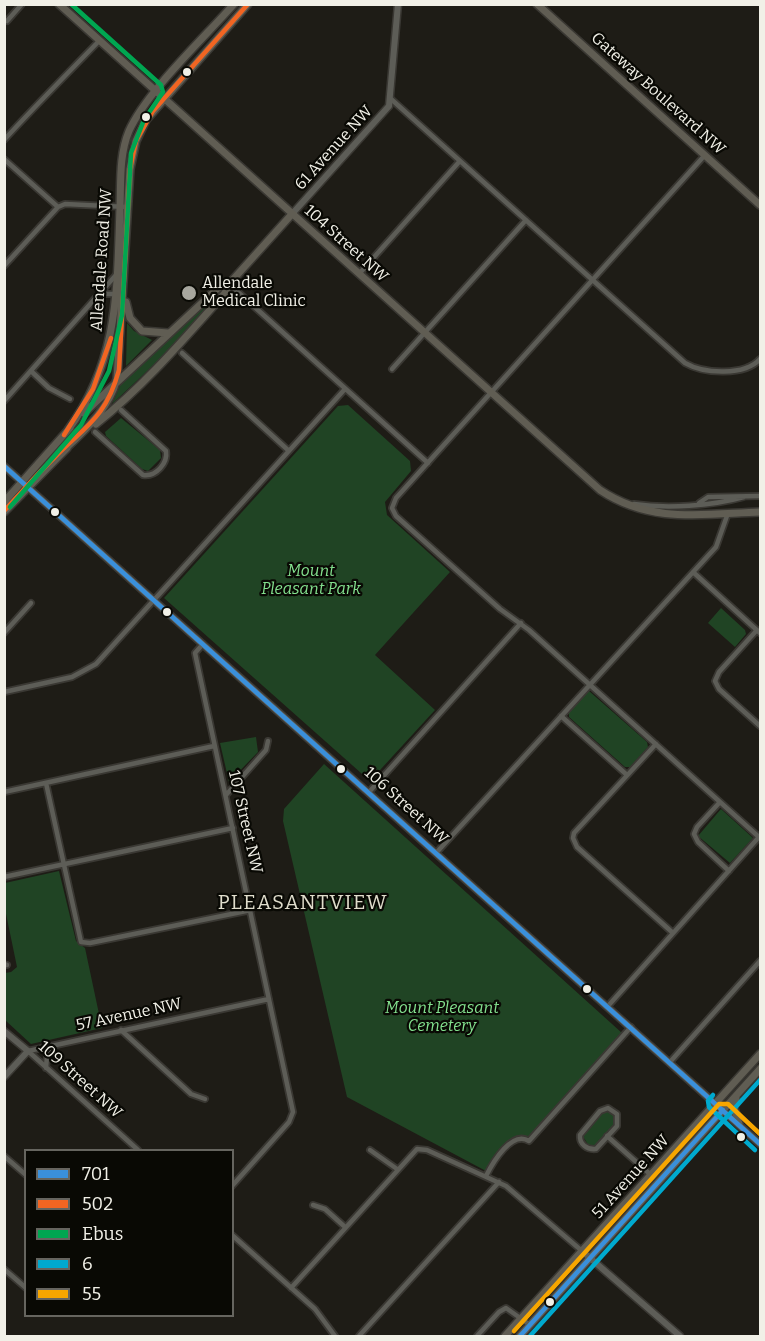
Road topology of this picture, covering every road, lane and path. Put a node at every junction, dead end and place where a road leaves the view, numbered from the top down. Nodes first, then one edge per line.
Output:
1 (22, 4) edge
2 (59, 4) edge
3 (234, 4) edge
4 (248, 4) edge
5 (399, 4) edge
6 (537, 4) edge
7 (7, 21) dead end
8 (99, 41) junction
9 (156, 92) junction
10 (163, 99) junction
11 (392, 99) junction
12 (4, 140) edge
13 (705, 155) junction
14 (4, 159) edge
15 (459, 162) junction
16 (760, 205) edge
17 (58, 207) junction
18 (124, 207) junction
19 (292, 214) junction
20 (526, 220) junction
21 (4, 266) edge
22 (117, 274) junction
23 (359, 274) junction
24 (592, 280) junction
25 (229, 284) junction
26 (99, 294) junction
27 (120, 294) junction
28 (168, 333) junction
29 (425, 333) junction
30 (182, 353) dead end
31 (760, 359) edge
32 (392, 369) dead end
33 (31, 371) junction
34 (117, 380) junction
35 (345, 389) junction
36 (491, 393) junction
37 (70, 399) dead end
38 (4, 401) edge
39 (121, 410) dead end
40 (68, 430) junction
41 (95, 432) dead end
42 (64, 450) junction
43 (289, 451) junction
44 (428, 463) junction
45 (4, 466) edge
46 (25, 484) junction
47 (760, 496) edge
48 (619, 501) junction
49 (4, 502) edge
50 (4, 512) edge
51 (760, 512) edge
52 (728, 513) junction
53 (693, 572) junction
54 (155, 601) junction
55 (31, 603) dead end
56 (521, 623) junction
57 (759, 632) edge
58 (4, 633) edge
59 (203, 644) junction
60 (590, 685) junction
61 (4, 692) edge
62 (561, 716) junction
63 (760, 726) edge
64 (268, 741) dead end
65 (656, 744) junction
66 (214, 746) junction
67 (627, 775) junction
68 (46, 783) junction
69 (370, 791) junction
70 (4, 792) edge
71 (226, 795) junction
72 (720, 802) junction
73 (233, 828) junction
74 (760, 838) edge
75 (437, 852) junction
76 (63, 864) junction
77 (729, 871) junction
78 (4, 877) edge
79 (251, 910) junction
80 (673, 933) junction
81 (760, 961) edge
82 (269, 999) junction
83 (608, 1006) junction
84 (631, 1027) junction
85 (121, 1030) junction
86 (4, 1031) edge
87 (52, 1046) junction
88 (28, 1051) junction
89 (760, 1054) edge
90 (670, 1062) junction
91 (46, 1068) junction
92 (760, 1069) edge
93 (4, 1077) edge
94 (738, 1094) junction
95 (204, 1099) dead end
96 (715, 1103) junction
97 (723, 1110) junction
98 (739, 1124) junction
99 (607, 1136) junction
100 (760, 1144) edge
101 (137, 1149) edge
102 (370, 1150) dead end
103 (4, 1156) edge
104 (397, 1169) junction
105 (24, 1173) edge
106 (651, 1175) junction
107 (486, 1176) junction
108 (499, 1182) junction
109 (234, 1184) edge
110 (313, 1204) dead end
111 (345, 1227) junction
112 (234, 1237) edge
113 (582, 1251) junction
114 (590, 1259) junction
115 (4, 1269) edge
116 (24, 1286) edge
117 (291, 1288) junction
118 (522, 1318) junction
119 (530, 1326) junction
120 (335, 1336) edge
121 (359, 1336) edge
122 (477, 1336) edge
123 (506, 1336) edge
124 (520, 1336) edge
125 (680, 1336) edge

1 - 7 street
2 - 8 main road, 104 Street NW
3 - 9 main road, Allendale Road NW
4 - 10 main road, Allendale Road NW
5 - 11 street, 61 Avenue NW
6 - 13 main road, Gateway Boulevard NW
8 - 9 main road, 104 Street NW
8 - 12 street
9 - 10 main road, 104 Street NW
9 - 18 main road, Allendale Road NW
10 - 18 main road, Allendale Road NW
10 - 19 main road, 104 Street NW
11 - 15 street
11 - 19 street, 61 Avenue NW
13 - 16 main road, Gateway Boulevard NW
13 - 24 street
14 - 17 street
15 - 20 street
15 - 23 street
17 - 18 street
17 - 21 street
18 - 22 main road, Allendale Road NW
18 - 27 main road, Allendale Road NW
19 - 23 main road, 104 Street NW
19 - 25 main road, 61 Avenue NW
20 - 24 street
20 - 29 street
22 - 26 street
22 - 27 main road, Allendale Road NW
23 - 29 main road, 104 Street NW
24 - 31 street
24 - 36 street
25 - 28 main road, 61 Avenue NW
25 - 35 street
25 - 42 main road, 61 Avenue NW
26 - 27 street
26 - 33 street
27 - 28 main road
27 - 34 main road, Allendale Road NW
27 - 40 main road, Allendale Road NW
28 - 34 main road, 61 Avenue NW
29 - 32 street
29 - 36 main road, 104 Street NW
30 - 43 street
33 - 37 street
33 - 38 street
34 - 40 main road, 61 Avenue NW
34 - 42 main road, Allendale Road NW
35 - 43 street
35 - 44 street
36 - 44 street
36 - 48 main road, 104 Street NW
39 - 41 street
40 - 46 main road, 61 Avenue NW
42 - 46 main road, 61 Avenue NW
43 - 54 street
44 - 56 street
45 - 46 street, 106 Street NW
46 - 49 main road, 61 Avenue NW
46 - 50 main road, 61 Avenue NW
46 - 54 street, 106 Street NW
47 - 48 street
48 - 52 main road, 104 Street NW
51 - 52 main road, 104 Street NW
52 - 53 street
53 - 57 street
53 - 60 street
54 - 59 street, 106 Street NW
54 - 61 street
55 - 58 street
56 - 60 street
56 - 69 street
57 - 63 street
59 - 66 street, 107 Street NW
59 - 69 street, 106 Street NW
60 - 62 street
60 - 65 street
62 - 67 street
62 - 75 street
64 - 71 street
65 - 67 street
65 - 72 street
66 - 68 street
66 - 71 street, 107 Street NW
67 - 80 street
68 - 70 street
68 - 76 street
69 - 75 street, 106 Street NW
71 - 73 street, 107 Street NW
72 - 74 street
72 - 77 street
73 - 76 street
73 - 79 street, 107 Street NW
74 - 77 street
75 - 83 street, 106 Street NW
76 - 78 street
76 - 79 street
77 - 80 street
79 - 82 street, 107 Street NW
80 - 83 street
81 - 90 street
82 - 85 street, 57 Avenue NW
82 - 109 street, 107 Street NW
83 - 84 street, 106 Street NW
84 - 90 street, 106 Street NW
84 - 107 street
85 - 87 street, 57 Avenue NW
85 - 95 street
86 - 88 street, 109 Street NW
87 - 88 street, 57 Avenue NW
87 - 91 street
88 - 91 street, 109 Street NW
88 - 93 street
89 - 96 main road, 51 Avenue NW
90 - 96 street, 106 Street NW
91 - 101 street, 109 Street NW
92 - 94 main road, 51 Avenue NW
94 - 97 main road, 51 Avenue NW
94 - 98 main road
96 - 97 street, 106 Street NW
96 - 106 main road, 51 Avenue NW
97 - 98 street, 106 Street NW
97 - 114 main road, 51 Avenue NW
98 - 100 street, 106 Street NW
99 - 99 street
99 - 106 street
102 - 104 street
103 - 105 street
104 - 107 street
104 - 111 street
106 - 113 main road, 51 Avenue NW
107 - 108 street
108 - 113 street
108 - 121 street
110 - 111 street
111 - 117 street
112 - 117 street
113 - 114 street
113 - 118 main road, 51 Avenue NW
114 - 119 main road, 51 Avenue NW
114 - 125 street
115 - 116 street
117 - 120 street
118 - 119 street
118 - 122 street
118 - 123 main road, 51 Avenue NW
119 - 124 main road, 51 Avenue NW

